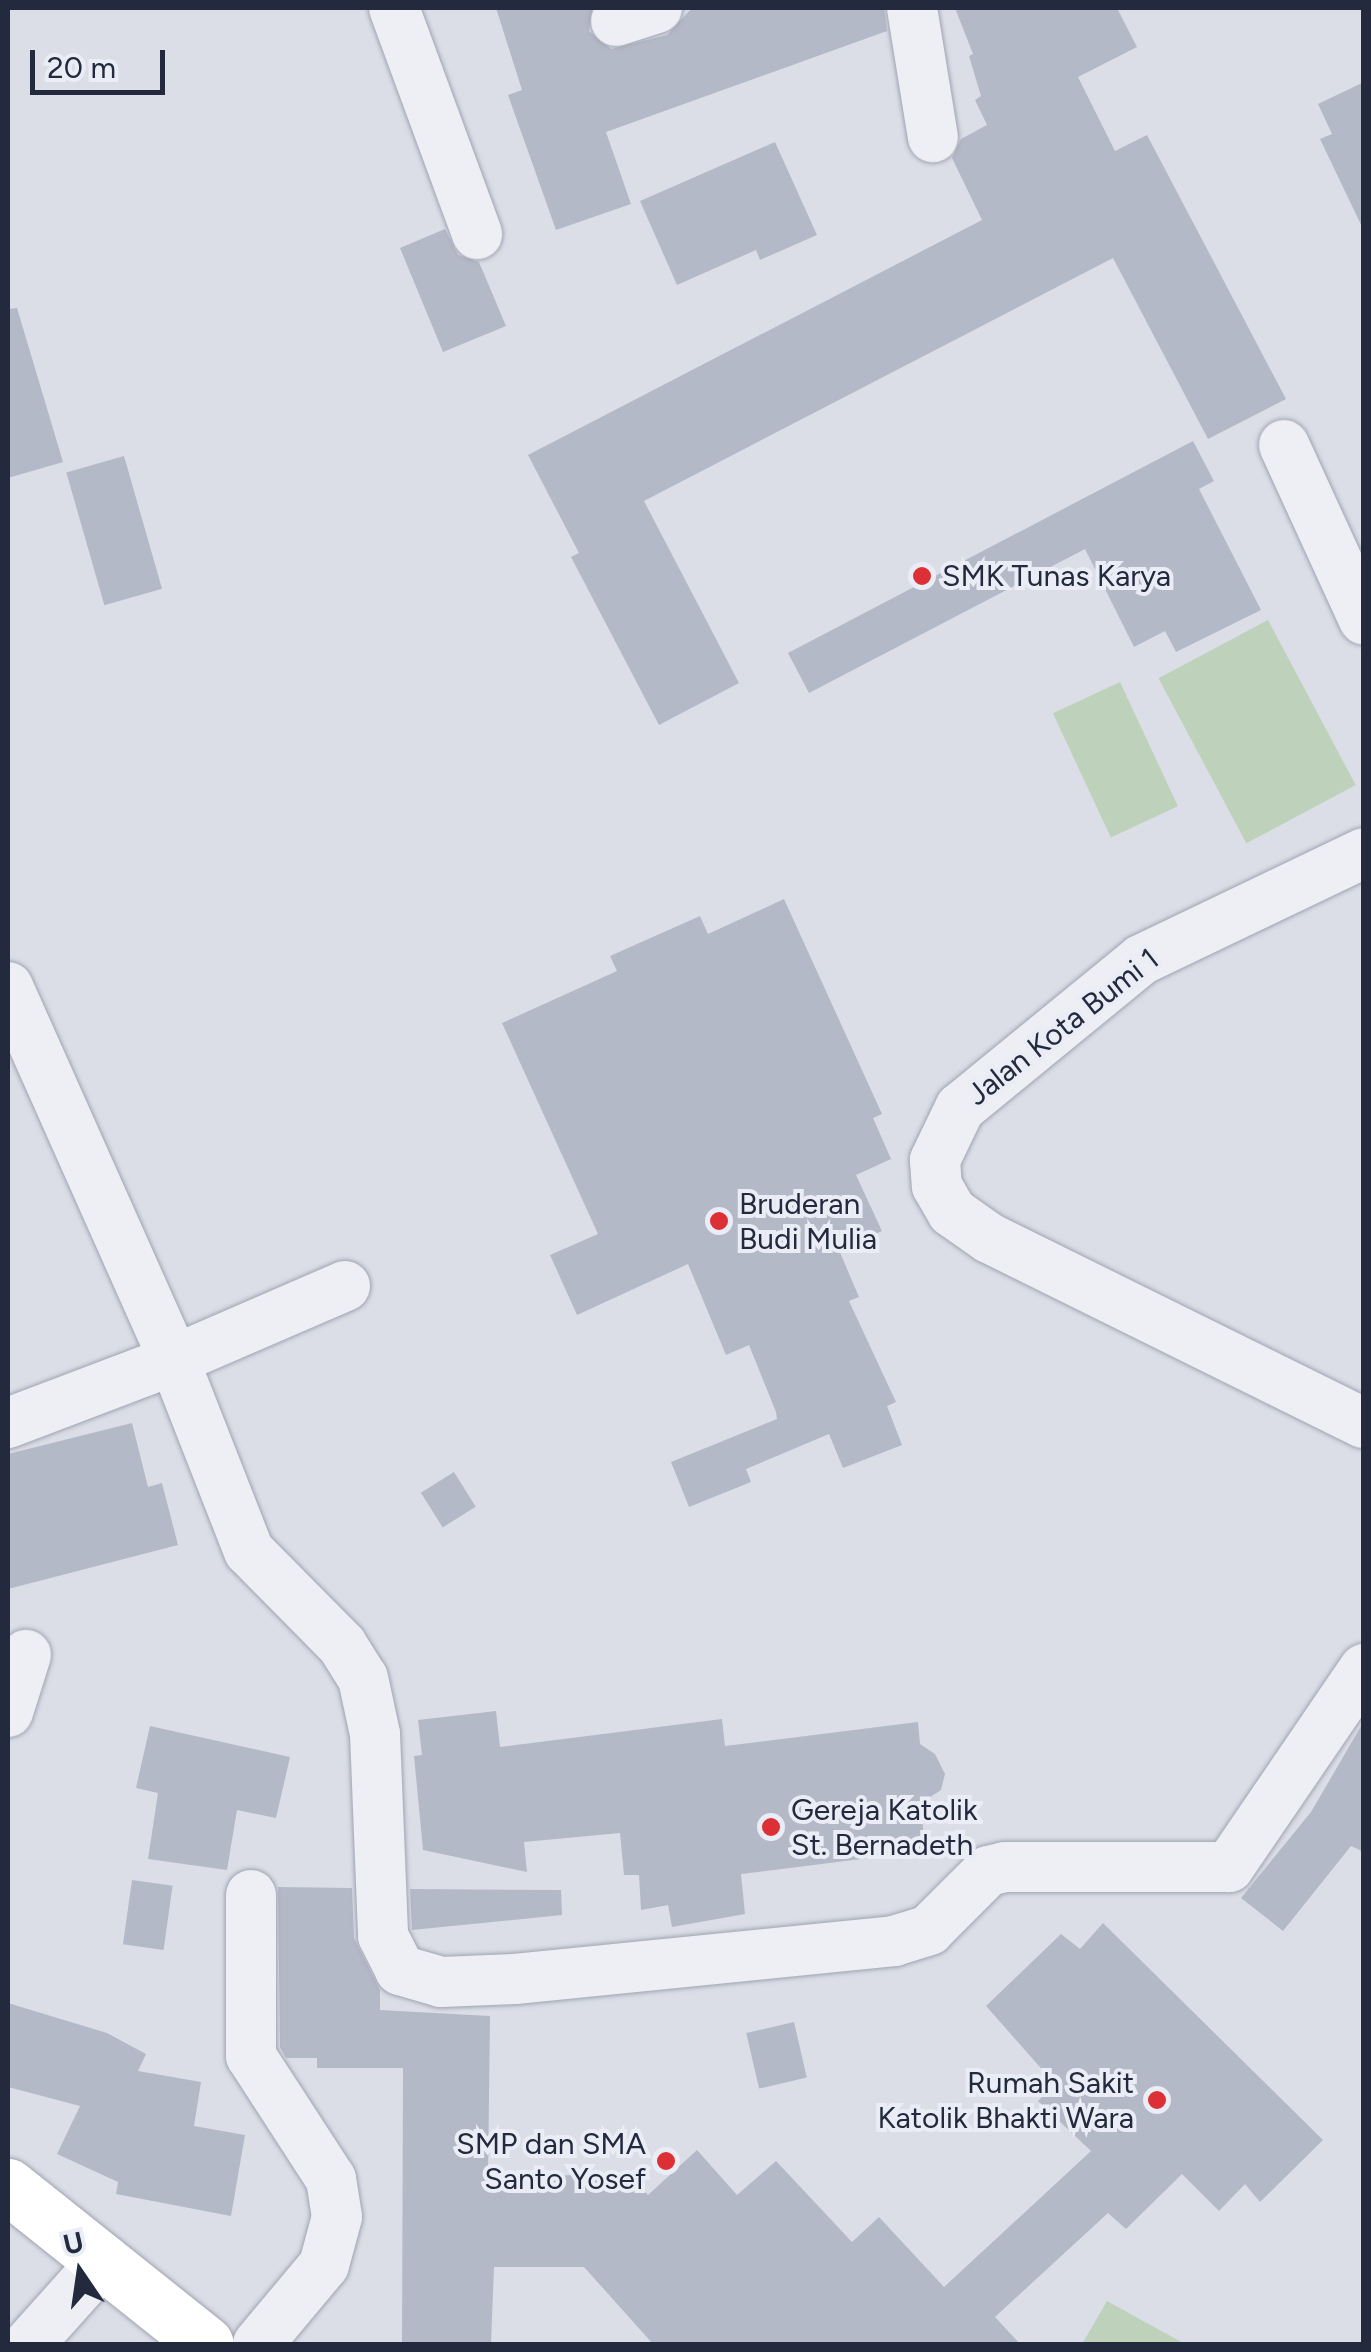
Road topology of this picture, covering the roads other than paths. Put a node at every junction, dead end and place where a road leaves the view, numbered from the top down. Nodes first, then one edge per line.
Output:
1 (394, 8) edge
2 (912, 8) edge
3 (933, 137) dead end
4 (477, 234) dead end
5 (1284, 445) dead end
6 (1364, 620) edge
7 (1364, 853) edge
8 (8, 987) edge
9 (345, 1286) dead end
10 (174, 1360) junction
11 (1364, 1422) edge
12 (8, 1423) edge
13 (26, 1655) dead end
14 (1364, 1669) edge
15 (8, 1712) edge
16 (251, 1895) dead end
17 (8, 2186) edge
18 (104, 2260) junction
19 (28, 2344) edge
20 (206, 2344) edge
21 (258, 2344) edge

1 - 4 street
2 - 3 street
5 - 6 street
7 - 11 street, Jalan Kota Bumi 1
8 - 10 street
9 - 10 street
10 - 12 street
10 - 14 street
13 - 15 street
16 - 21 street
17 - 18 main road
18 - 19 street
18 - 20 main road

